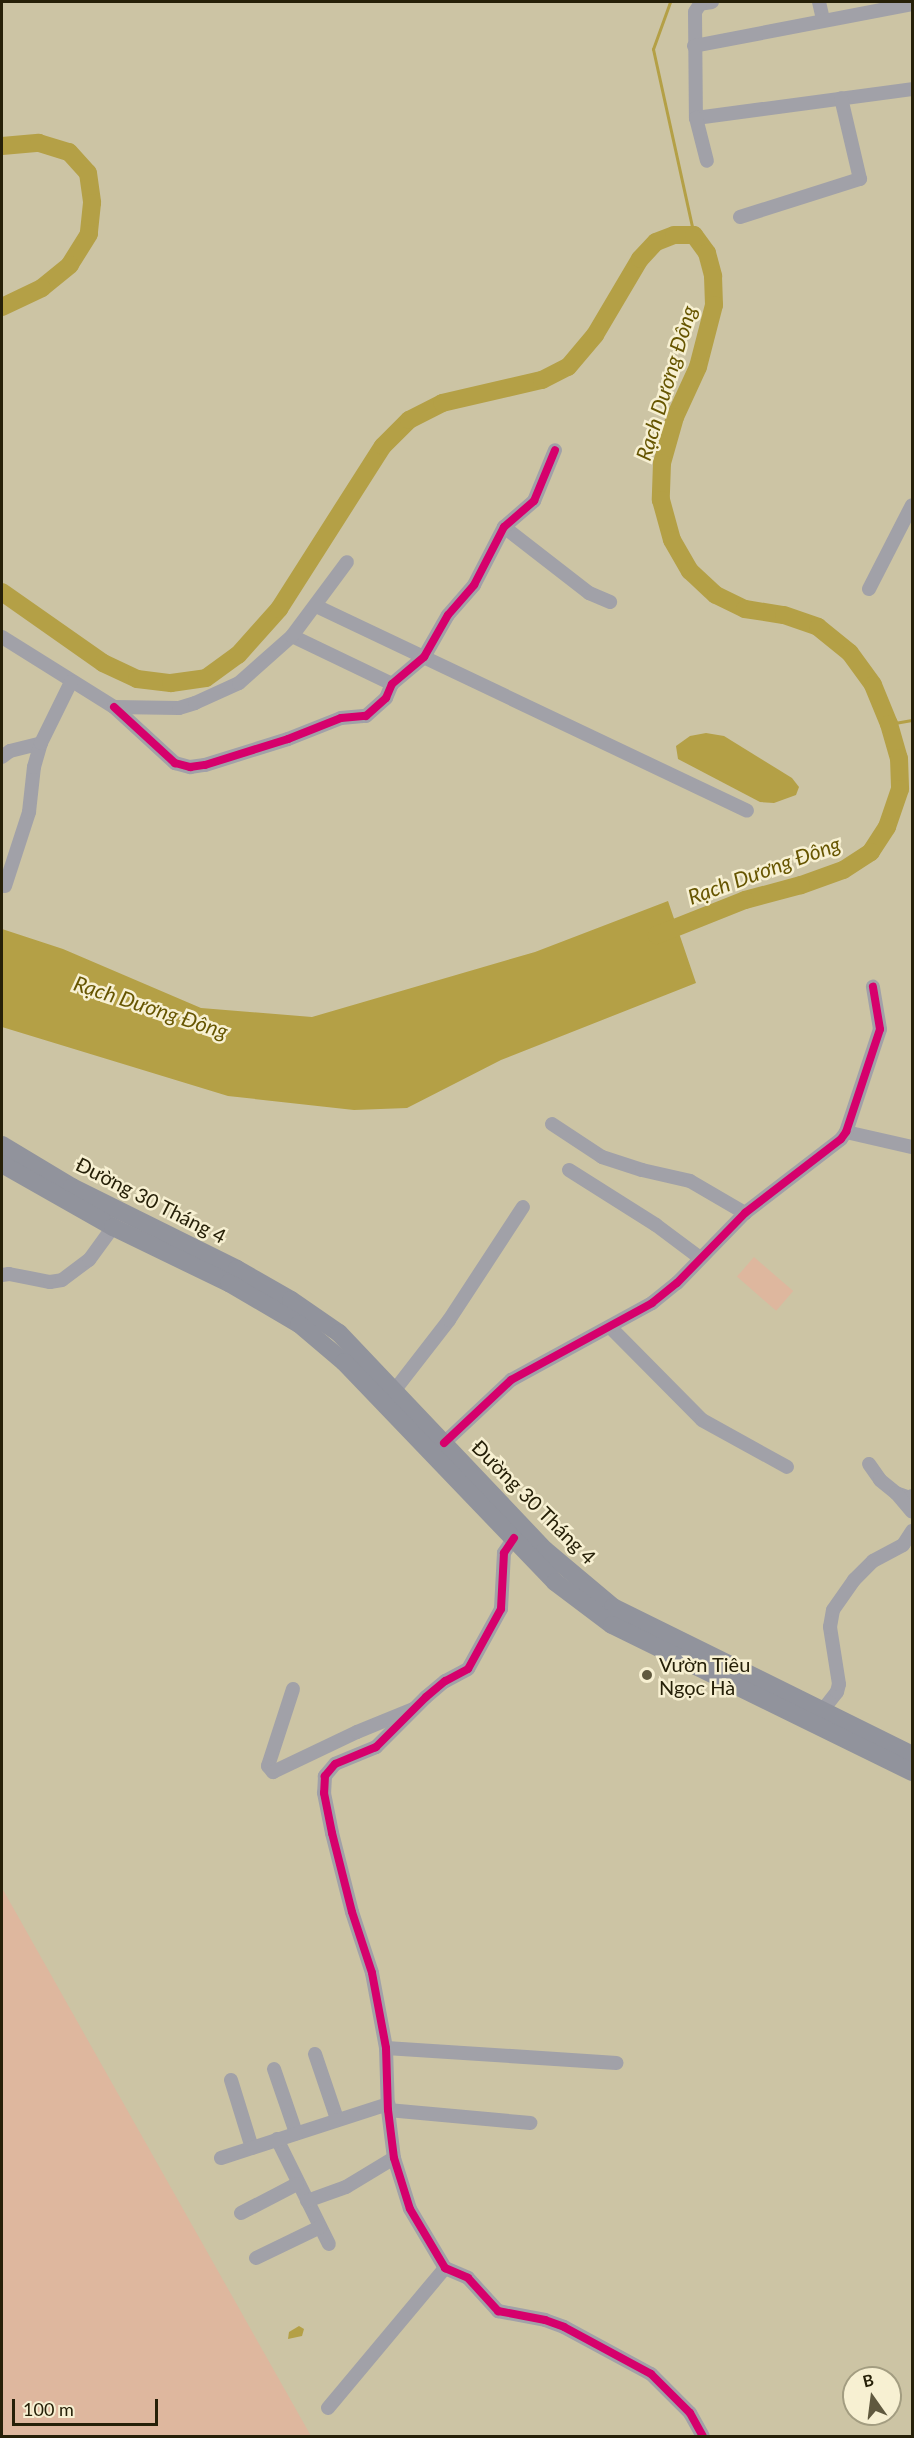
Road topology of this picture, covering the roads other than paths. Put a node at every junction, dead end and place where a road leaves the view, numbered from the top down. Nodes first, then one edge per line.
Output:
1 (712, 2) edge
2 (819, 2) edge
3 (912, 4) edge
4 (823, 20) junction
5 (694, 46) junction
6 (912, 89) edge
7 (841, 98) junction
8 (696, 118) junction
9 (707, 161) dead end
10 (740, 217) dead end
11 (555, 450) dead end
12 (912, 505) edge
13 (504, 527) junction
14 (347, 562) dead end
15 (869, 589) dead end
16 (610, 602) dead end
17 (316, 606) junction
18 (292, 636) junction
19 (4, 638) edge
20 (424, 657) junction
21 (71, 682) junction
22 (392, 684) junction
23 (114, 707) junction
24 (41, 743) junction
25 (2, 757) edge
26 (747, 811) dead end
27 (5, 886) dead end
28 (873, 987) dead end
29 (552, 1124) dead end
30 (846, 1132) junction
31 (910, 1143) edge
32 (6, 1157) edge
33 (569, 1170) dead end
34 (523, 1208) dead end
35 (744, 1213) junction
36 (113, 1227) junction
37 (699, 1257) junction
38 (2, 1275) edge
39 (233, 1276) junction
40 (611, 1328) junction
41 (394, 1391) junction
42 (439, 1448) junction
43 (869, 1464) dead end
44 (787, 1467) dead end
45 (896, 1492) junction
46 (912, 1496) edge
47 (912, 1512) edge
48 (912, 1530) edge
49 (514, 1538) junction
50 (650, 1636) junction
51 (293, 1689) dead end
52 (774, 1695) junction
53 (415, 1709) junction
54 (822, 1711) junction
55 (912, 1755) edge
56 (912, 1772) edge
57 (386, 2048) junction
58 (315, 2054) dead end
59 (617, 2063) dead end
60 (274, 2068) dead end
61 (231, 2080) dead end
62 (388, 2107) junction
63 (337, 2119) junction
64 (530, 2123) dead end
65 (296, 2133) junction
66 (277, 2139) junction
67 (252, 2148) junction
68 (221, 2158) dead end
69 (394, 2158) junction
70 (297, 2184) junction
71 (307, 2201) junction
72 (241, 2213) dead end
73 (320, 2227) junction
74 (329, 2244) dead end
75 (256, 2258) dead end
76 (445, 2268) junction
77 (328, 2408) dead end
78 (703, 2436) edge

1 - 5 street
2 - 4 street
3 - 4 street
4 - 5 street
5 - 8 street
6 - 7 street
7 - 8 street
7 - 10 street
8 - 9 street
11 - 13 street
12 - 15 street
13 - 16 street
13 - 20 street
14 - 17 street
17 - 18 street
17 - 20 street
18 - 22 street
18 - 23 street
19 - 21 street
20 - 22 street
20 - 26 street
21 - 23 street
21 - 24 street
22 - 23 street
24 - 25 street
24 - 27 street
28 - 30 street
29 - 35 street
30 - 31 street
30 - 35 street
32 - 36 main road, Đường 30 Tháng 4
32 - 39 main road, Đường 30 Tháng 4
33 - 37 street
34 - 41 street
35 - 37 street
36 - 38 street
36 - 39 main road, Đường 30 Tháng 4
37 - 40 street
39 - 41 main road, Đường 30 Tháng 4
39 - 42 main road, Đường 30 Tháng 4
40 - 42 street
40 - 44 street
41 - 42 main road, Đường 30 Tháng 4
42 - 49 main road, Đường 30 Tháng 4
42 - 50 main road, Đường 30 Tháng 4
43 - 45 street
45 - 46 street
45 - 47 street
48 - 54 street
49 - 50 main road, Đường 30 Tháng 4
49 - 53 street
50 - 52 main road, Đường 30 Tháng 4
51 - 53 street
52 - 54 main road, Đường 30 Tháng 4
52 - 56 main road, Đường 30 Tháng 4
53 - 57 street
54 - 55 main road, Đường 30 Tháng 4
57 - 59 street
57 - 62 street
58 - 63 street
60 - 65 street
61 - 67 street
62 - 63 street
62 - 64 street
62 - 69 street
63 - 65 street
65 - 66 street
66 - 67 street
66 - 70 street
67 - 68 street
69 - 71 street
69 - 76 street
70 - 71 street
70 - 72 street
71 - 73 street
73 - 74 street
73 - 75 street
76 - 77 street
76 - 78 street

